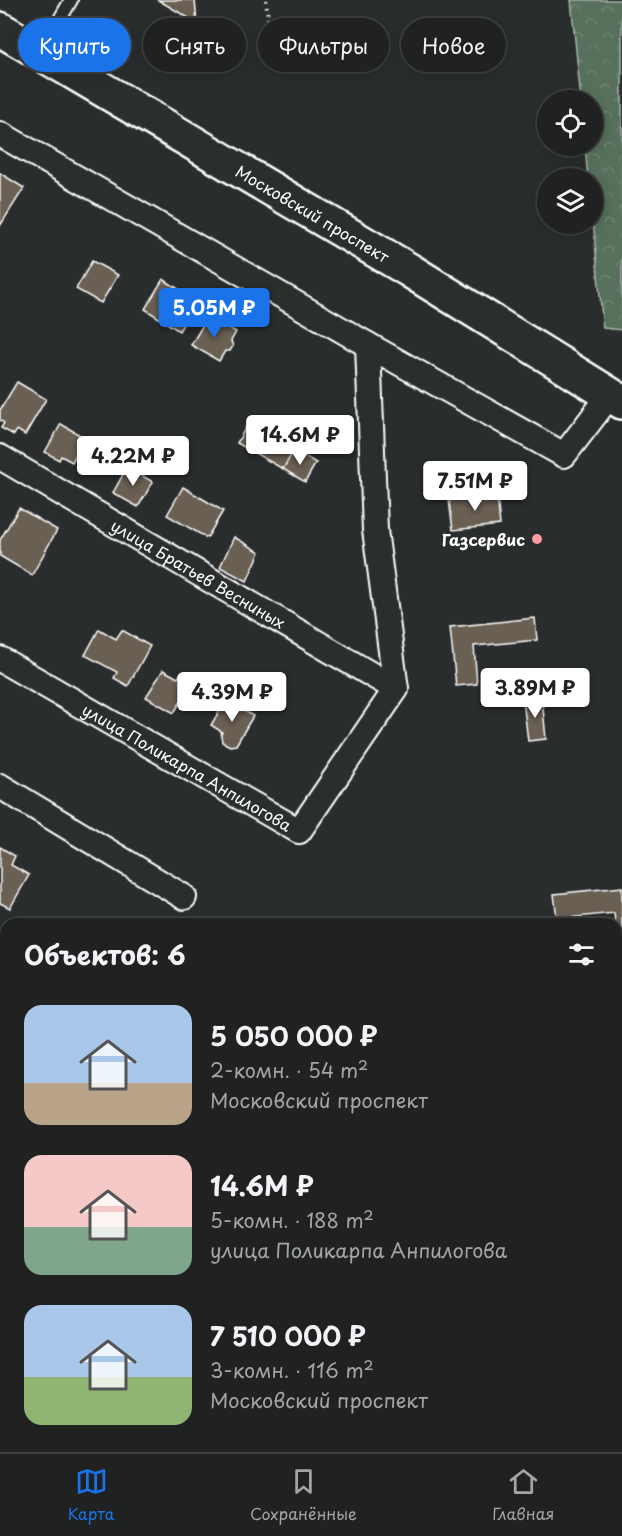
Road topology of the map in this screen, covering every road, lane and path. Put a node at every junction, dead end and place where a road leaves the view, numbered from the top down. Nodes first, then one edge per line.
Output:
1 (71, 0) edge
2 (266, 0) edge
3 (60, 18) edge
4 (268, 18) edge
5 (0, 29) edge
6 (18, 40) edge
7 (72, 72) edge
8 (0, 134) edge
9 (368, 345) junction
10 (616, 398) edge
11 (0, 457) edge
12 (0, 659) edge
13 (396, 689) junction
14 (0, 786) edge
15 (184, 897) dead end

1 - 3 lane
2 - 4 path
5 - 6 main road, Московский проспект
7 - 10 main road, Московский проспект
8 - 9 street
9 - 10 street
9 - 13 street
11 - 13 street, улица Братьев Весниных
12 - 13 street, улица Поликарпа Анпилогова
14 - 15 street

